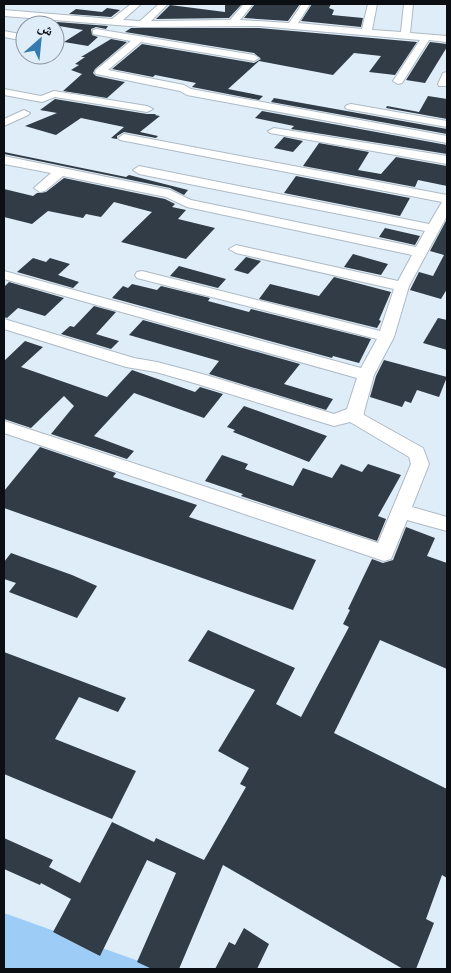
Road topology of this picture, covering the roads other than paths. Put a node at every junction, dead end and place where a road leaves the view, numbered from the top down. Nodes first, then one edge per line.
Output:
1 (11, 4) edge
2 (136, 4) edge
3 (164, 4) edge
4 (249, 4) edge
5 (306, 4) edge
6 (373, 4) edge
7 (409, 4) edge
8 (4, 8) edge
9 (73, 8) dead end
10 (4, 14) edge
11 (24, 14) junction
12 (43, 15) edge
13 (63, 15) edge
14 (65, 16) edge
15 (114, 22) junction
16 (234, 22) junction
17 (142, 24) junction
18 (291, 26) junction
19 (4, 29) edge
20 (96, 32) dead end
21 (366, 33) junction
22 (405, 36) junction
23 (426, 38) junction
24 (139, 39) junction
25 (447, 39) edge
26 (254, 58) dead end
27 (398, 81) dead end
28 (4, 92) edge
29 (351, 106) dead end
30 (148, 109) dead end
31 (24, 113) dead end
32 (4, 123) edge
33 (447, 124) edge
34 (274, 131) dead end
35 (124, 138) dead end
36 (447, 140) edge
37 (4, 160) edge
38 (447, 160) edge
39 (139, 170) dead end
40 (60, 172) junction
41 (40, 188) dead end
42 (447, 199) edge
43 (447, 204) edge
44 (433, 229) junction
45 (236, 249) dead end
46 (419, 252) junction
47 (4, 274) edge
48 (142, 275) dead end
49 (402, 286) junction
50 (4, 324) edge
51 (386, 337) junction
52 (366, 375) junction
53 (355, 412) junction
54 (4, 428) edge
55 (401, 511) junction
56 (447, 524) edge

1 - 8 street
2 - 15 street
3 - 17 street
4 - 16 street
5 - 18 street
6 - 21 street
7 - 22 street
9 - 13 street
10 - 11 street
11 - 12 street
11 - 19 street
14 - 15 street
15 - 17 street
16 - 17 street
16 - 18 street
18 - 21 street
20 - 24 street
21 - 22 street
22 - 23 street
23 - 25 street
23 - 27 street
24 - 26 street
24 - 36 street
28 - 30 street
29 - 33 street
31 - 32 street
34 - 38 street
35 - 42 street
37 - 40 street
39 - 44 street
40 - 41 street
40 - 46 street
43 - 44 street
44 - 46 street
45 - 49 street
46 - 49 street
47 - 52 street
48 - 51 street
49 - 51 street
50 - 53 street
51 - 52 street
52 - 53 street
53 - 55 street
54 - 55 street
55 - 56 street

